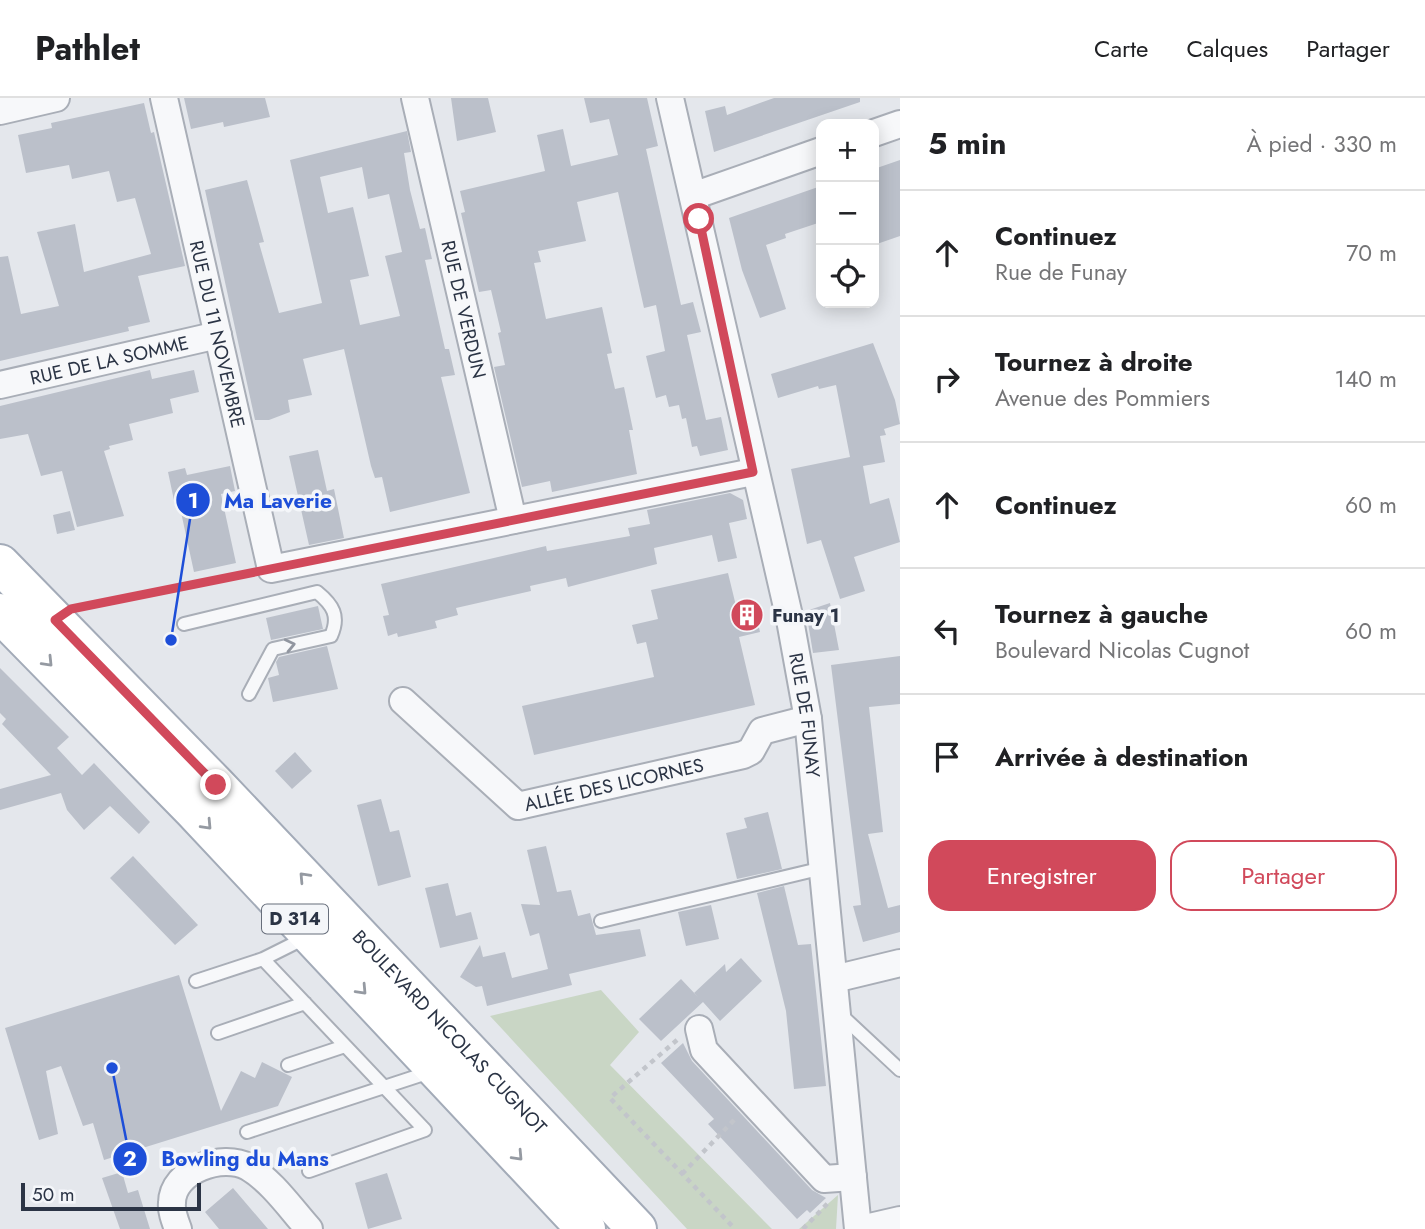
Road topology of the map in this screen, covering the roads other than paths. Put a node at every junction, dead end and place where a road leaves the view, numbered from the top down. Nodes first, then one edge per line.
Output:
1 (56, 98) edge
2 (164, 98) edge
3 (415, 98) edge
4 (670, 98) edge
5 (0, 111) edge
6 (900, 124) edge
7 (879, 131) edge
8 (816, 153) edge
9 (694, 196) junction
10 (218, 334) junction
11 (0, 385) edge
12 (753, 472) junction
13 (513, 520) junction
14 (0, 564) edge
15 (0, 613) edge
16 (184, 624) dead end
17 (249, 694) dead end
18 (403, 701) dead end
19 (808, 719) junction
20 (823, 868) junction
21 (601, 921) dead end
22 (311, 936) junction
23 (263, 959) junction
24 (900, 963) edge
25 (834, 979) junction
26 (196, 981) dead end
27 (305, 1003) junction
28 (838, 1011) junction
29 (699, 1029) road end
30 (218, 1034) dead end
31 (345, 1046) junction
32 (288, 1065) dead end
33 (438, 1070) junction
34 (900, 1070) edge
35 (384, 1087) junction
36 (247, 1132) dead end
37 (309, 1171) dead end
38 (853, 1177) junction
39 (900, 1220) edge
40 (178, 1229) edge
41 (309, 1229) edge
42 (586, 1229) edge
43 (637, 1229) edge
44 (860, 1229) edge

1 - 5 street
2 - 10 street, RUE DU 11 NOVEMBRE
3 - 13 street, RUE DE VERDUN
4 - 9 street, RUE DE FUNAY
6 - 7 street
8 - 9 street
9 - 12 street, RUE DE FUNAY
10 - 11 street, RUE DE LA SOMME
10 - 13 street, RUE DU 11 NOVEMBRE
12 - 13 street
12 - 19 street, RUE DE FUNAY
43 -> 14 main road, BOULEVARD NICOLAS CUGNOT / D 314
15 -> 22 main road, BOULEVARD NICOLAS CUGNOT / D 314
17 -> 16 lane
18 - 19 street, ALLÉE DES LICORNES
19 - 20 street, RUE DE FUNAY
20 - 21 lane
20 - 25 street, RUE DE FUNAY
22 - 23 lane
22 -> 33 main road, BOULEVARD NICOLAS CUGNOT / D 314
23 - 26 lane
23 - 27 lane
24 - 25 street
25 - 28 street, RUE DE FUNAY
27 - 30 lane
27 - 31 lane
28 - 34 lane
28 - 38 street, RUE DE FUNAY
29 - 38 street
31 - 32 lane
31 - 35 lane
33 - 35 lane
33 -> 42 main road, BOULEVARD NICOLAS CUGNOT / D 314
35 - 36 lane
35 - 37 lane
38 - 44 street, RUE DE FUNAY
39 - 44 street
40 - 41 street

